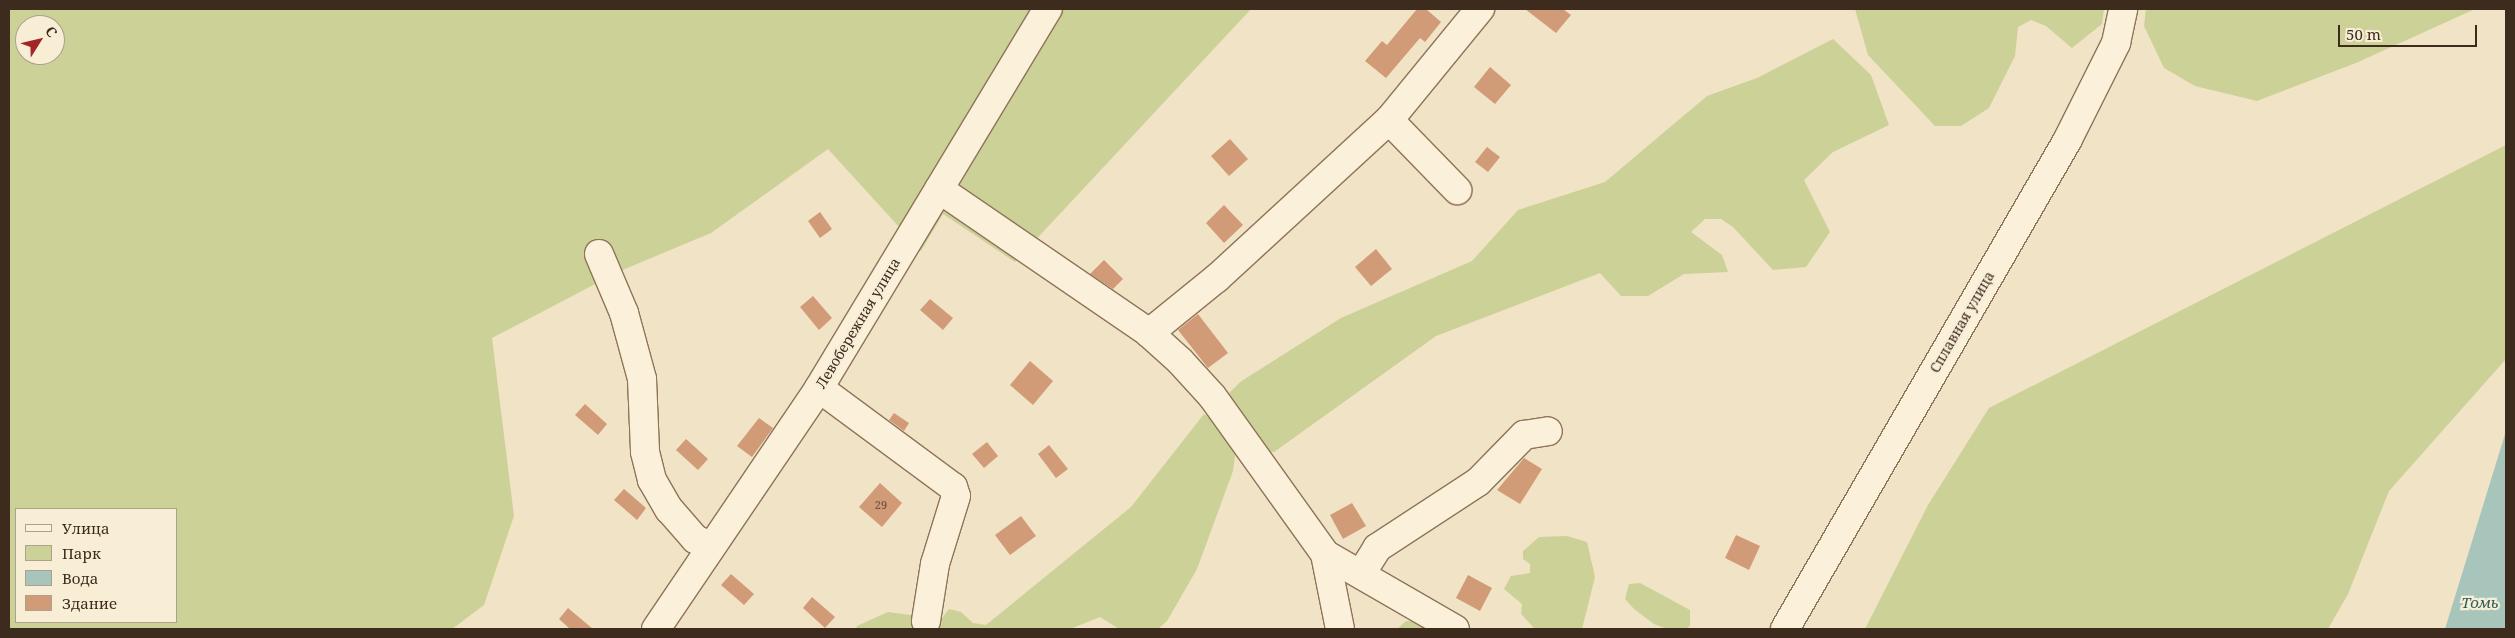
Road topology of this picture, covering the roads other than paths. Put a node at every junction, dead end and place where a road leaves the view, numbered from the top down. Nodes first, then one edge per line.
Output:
1 (1048, 9) edge
2 (1480, 9) edge
3 (2123, 9) edge
4 (1389, 120) junction
5 (939, 189) junction
6 (1457, 190) dead end
7 (599, 254) dead end
8 (1149, 333) junction
9 (819, 388) junction
10 (1548, 431) dead end
11 (710, 546) junction
12 (1325, 554) junction
13 (1361, 574) junction
14 (926, 621) dead end
15 (656, 629) edge
16 (1340, 629) edge
17 (1455, 629) edge
18 (1785, 629) edge

1 - 5 street, Левобережная улица
2 - 4 street
3 - 18 street, Сплавная улица
4 - 6 street
4 - 8 street
5 - 8 street
5 - 9 street, Левобережная улица
7 - 11 street
8 - 12 street
9 - 11 street, Левобережная улица
9 - 14 street
10 - 13 street
11 - 15 street, Левобережная улица
12 - 13 street
12 - 16 street
13 - 17 street

